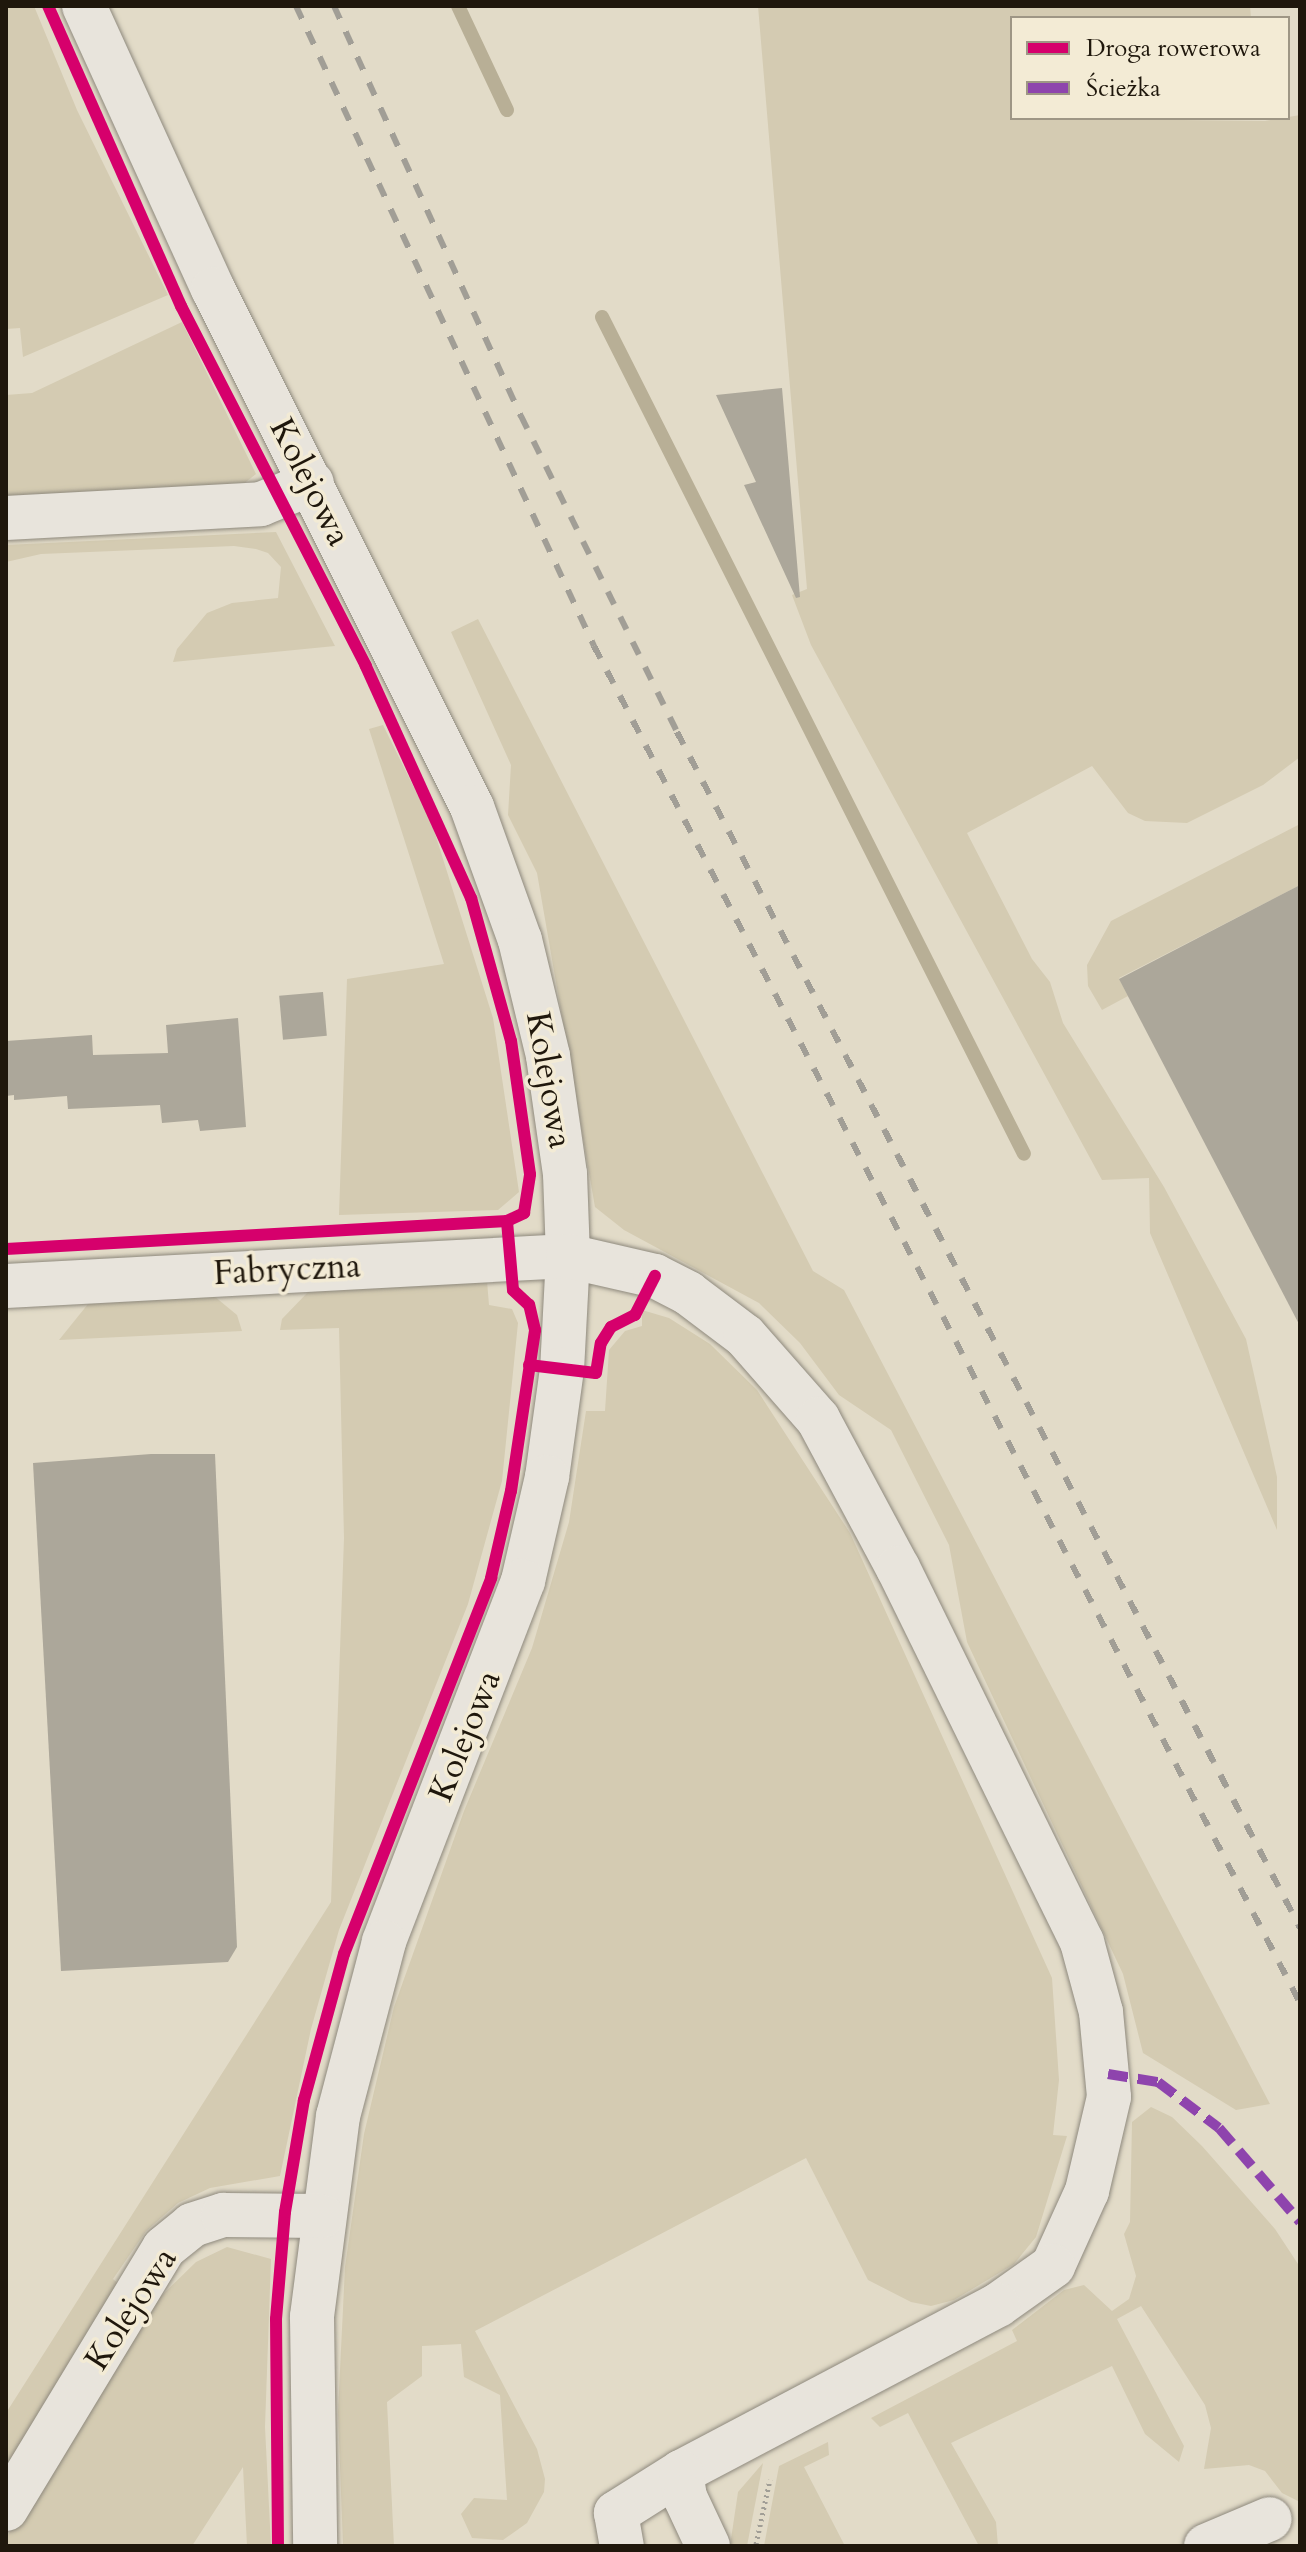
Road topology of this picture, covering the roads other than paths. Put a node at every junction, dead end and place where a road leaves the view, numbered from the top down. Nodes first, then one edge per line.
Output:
1 (84, 6) edge
2 (312, 483) junction
3 (6, 518) edge
4 (568, 1256) junction
5 (6, 1286) edge
6 (322, 2216) junction
7 (681, 2472) junction
8 (6, 2509) edge
9 (1270, 2519) dead end
10 (315, 2546) edge
11 (622, 2546) edge
12 (708, 2546) edge
13 (1206, 2546) edge

1 - 2 street, Kolejowa
2 - 3 street
2 - 4 street, Kolejowa
4 - 5 street, Fabryczna
4 - 6 street, Kolejowa
4 - 7 street, Fabryczna
6 - 8 street, Kolejowa
6 - 10 street, Kolejowa
7 - 11 street, Fabryczna
7 - 12 street
9 - 13 street

